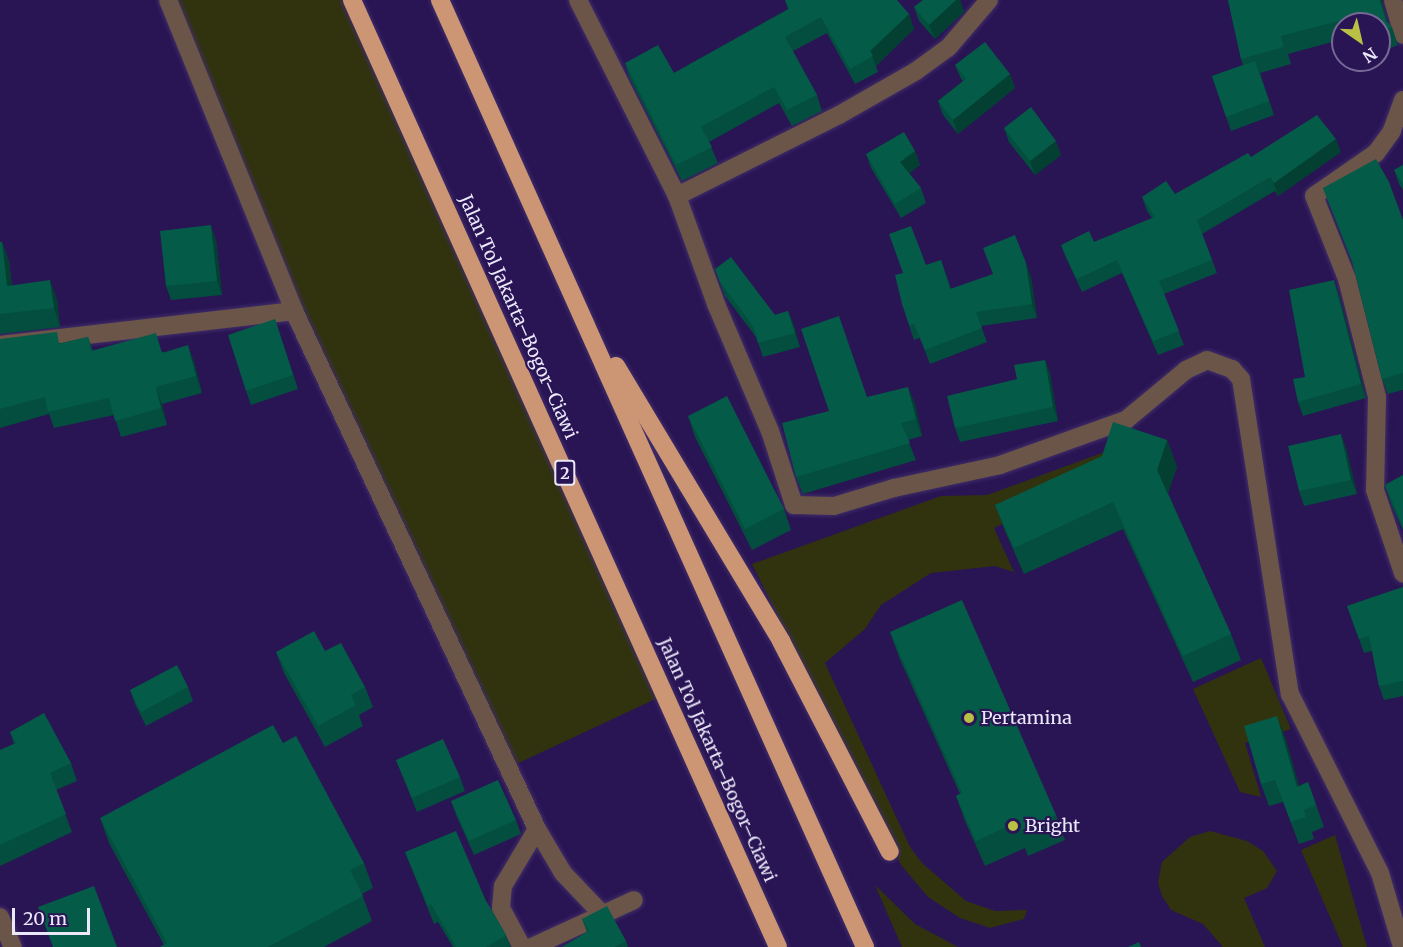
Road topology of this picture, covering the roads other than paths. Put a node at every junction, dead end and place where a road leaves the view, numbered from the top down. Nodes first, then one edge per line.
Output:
1 (168, 0) edge
2 (352, 0) edge
3 (440, 0) edge
4 (578, 0) edge
5 (989, 0) edge
6 (1393, 0) edge
7 (1403, 35) edge
8 (1403, 100) edge
9 (677, 196) junction
10 (574, 298) junction
11 (294, 311) junction
12 (0, 345) edge
13 (1403, 573) edge
14 (537, 829) junction
15 (890, 852) dead end
16 (634, 900) dead end
17 (603, 915) junction
18 (0, 917) edge
19 (13, 947) edge
20 (522, 947) edge
21 (532, 947) edge
22 (778, 947) edge
23 (865, 947) edge
24 (1402, 947) edge

1 - 11 street
2 - 22 highway, Jalan Tol Jakarta–Bogor–Ciawi / 2
3 - 10 highway
4 - 9 street
5 - 9 street
6 - 7 street
8 - 13 street
9 - 24 street
10 - 15 highway
10 - 23 highway
11 - 12 street
11 - 14 street
14 - 17 street
14 - 20 street
16 - 17 street
17 - 21 street
18 - 19 street

